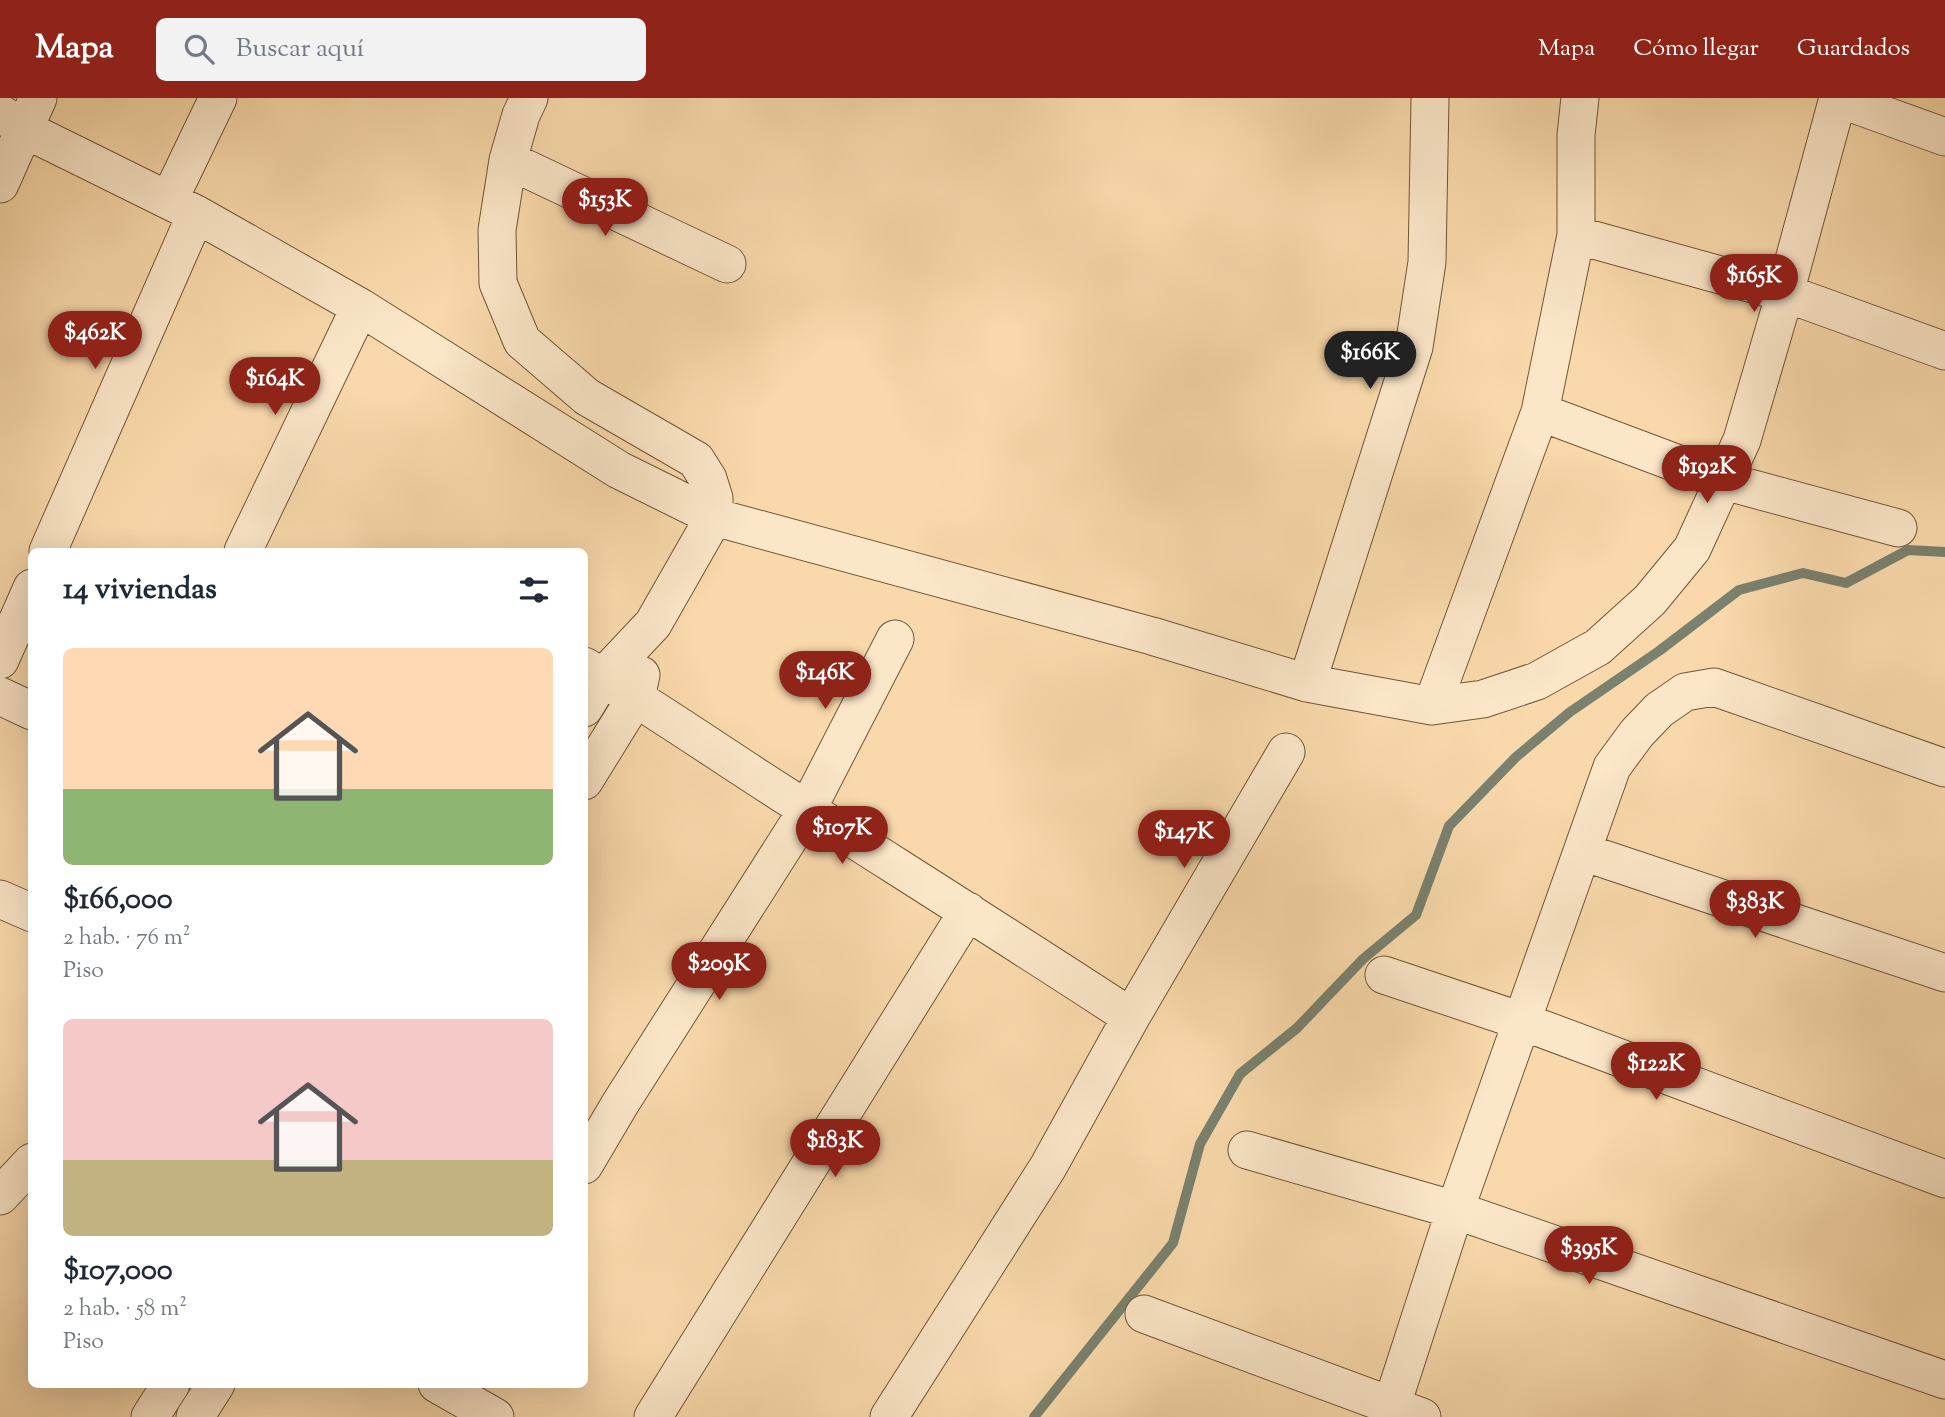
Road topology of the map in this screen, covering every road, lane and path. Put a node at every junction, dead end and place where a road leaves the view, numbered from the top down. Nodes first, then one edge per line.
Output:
1 (218, 98) edge
2 (528, 98) edge
3 (1430, 98) edge
4 (1580, 98) edge
5 (1838, 98) edge
6 (21, 113) edge
7 (1945, 137) edge
8 (508, 160) junction
9 (0, 184) edge
10 (183, 207) junction
11 (1576, 234) junction
12 (727, 264) dead end
13 (1785, 292) junction
14 (360, 307) junction
15 (1945, 351) edge
16 (1540, 412) junction
17 (1724, 481) junction
18 (714, 517) junction
19 (1898, 528) dead end
20 (49, 548) edge
21 (244, 548) edge
22 (28, 597) edge
23 (653, 625) junction
24 (895, 639) dead end
25 (0, 660) edge
26 (594, 672) edge
27 (1307, 683) junction
28 (588, 694) edge
29 (0, 696) edge
30 (636, 697) junction
31 (1432, 706) junction
32 (28, 709) edge
33 (1286, 752) dead end
34 (1945, 768) edge
35 (588, 775) edge
36 (807, 810) junction
37 (1583, 852) junction
38 (968, 911) junction
39 (1945, 973) edge
40 (1384, 975) dead end
41 (1131, 1017) junction
42 (1521, 1021) junction
43 (1247, 1150) dead end
44 (588, 1158) edge
45 (1945, 1179) edge
46 (1455, 1210) junction
47 (1144, 1314) dead end
48 (1945, 1380) edge
49 (168, 1388) edge
50 (213, 1388) edge
51 (444, 1394) edge
52 (1400, 1414) edge
53 (150, 1417) edge
54 (195, 1417) edge
55 (495, 1417) edge
56 (653, 1417) edge
57 (889, 1417) edge

1 - 10 street
2 - 8 street
3 - 27 street
4 - 11 street
5 - 7 street
5 - 13 street
6 - 9 street
6 - 10 street
8 - 12 street
8 - 18 street
10 - 14 street
10 - 20 street
11 - 13 street
11 - 16 street
13 - 15 street
13 - 17 street
14 - 18 street
14 - 21 street
16 - 17 street
16 - 31 street
17 - 19 street
17 - 31 street
18 - 23 street
18 - 27 street
22 - 25 street
23 - 26 street
23 - 30 street
24 - 36 street
26 - 28 street
26 - 30 street
27 - 31 street
29 - 32 street
30 - 35 street
30 - 36 street
33 - 41 street
34 - 37 street
36 - 38 street
36 - 44 street
37 - 39 street
37 - 42 street
38 - 41 street
38 - 56 street
40 - 42 street
41 - 57 street
42 - 45 street
42 - 46 street
43 - 46 street
46 - 48 street
46 - 52 street
47 - 52 street
49 - 53 street
50 - 54 street
51 - 55 street

